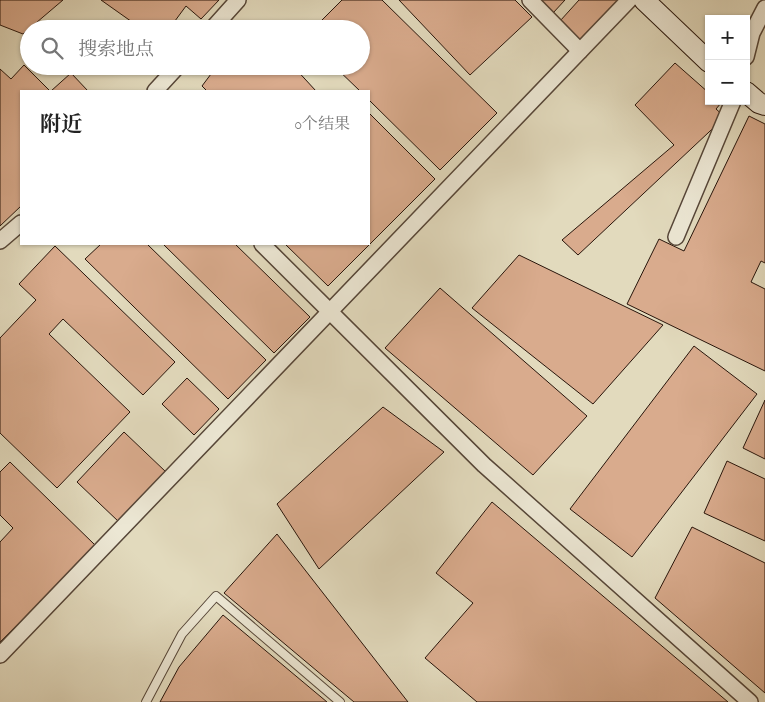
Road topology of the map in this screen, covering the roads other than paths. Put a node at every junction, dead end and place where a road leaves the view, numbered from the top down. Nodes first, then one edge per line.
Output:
1 (238, 0) edge
2 (530, 0) edge
3 (629, 0) edge
4 (644, 0) edge
5 (765, 8) edge
6 (220, 20) edge
7 (750, 41) edge
8 (580, 51) junction
9 (707, 60) edge
10 (170, 75) edge
11 (156, 90) edge
12 (750, 95) edge
13 (730, 105) edge
14 (765, 105) edge
15 (20, 224) edge
16 (676, 236) dead end
17 (0, 241) edge
18 (263, 245) edge
19 (330, 312) junction
20 (0, 655) edge
21 (146, 702) edge
22 (340, 702) edge
23 (750, 702) edge

1 - 6 street
2 - 8 street
3 - 8 street
4 - 9 main road
5 - 7 street
8 - 19 street
10 - 11 street
12 - 14 main road
13 - 16 street
15 - 17 street
18 - 19 street
19 - 20 street
19 - 23 street
21 - 22 lane

